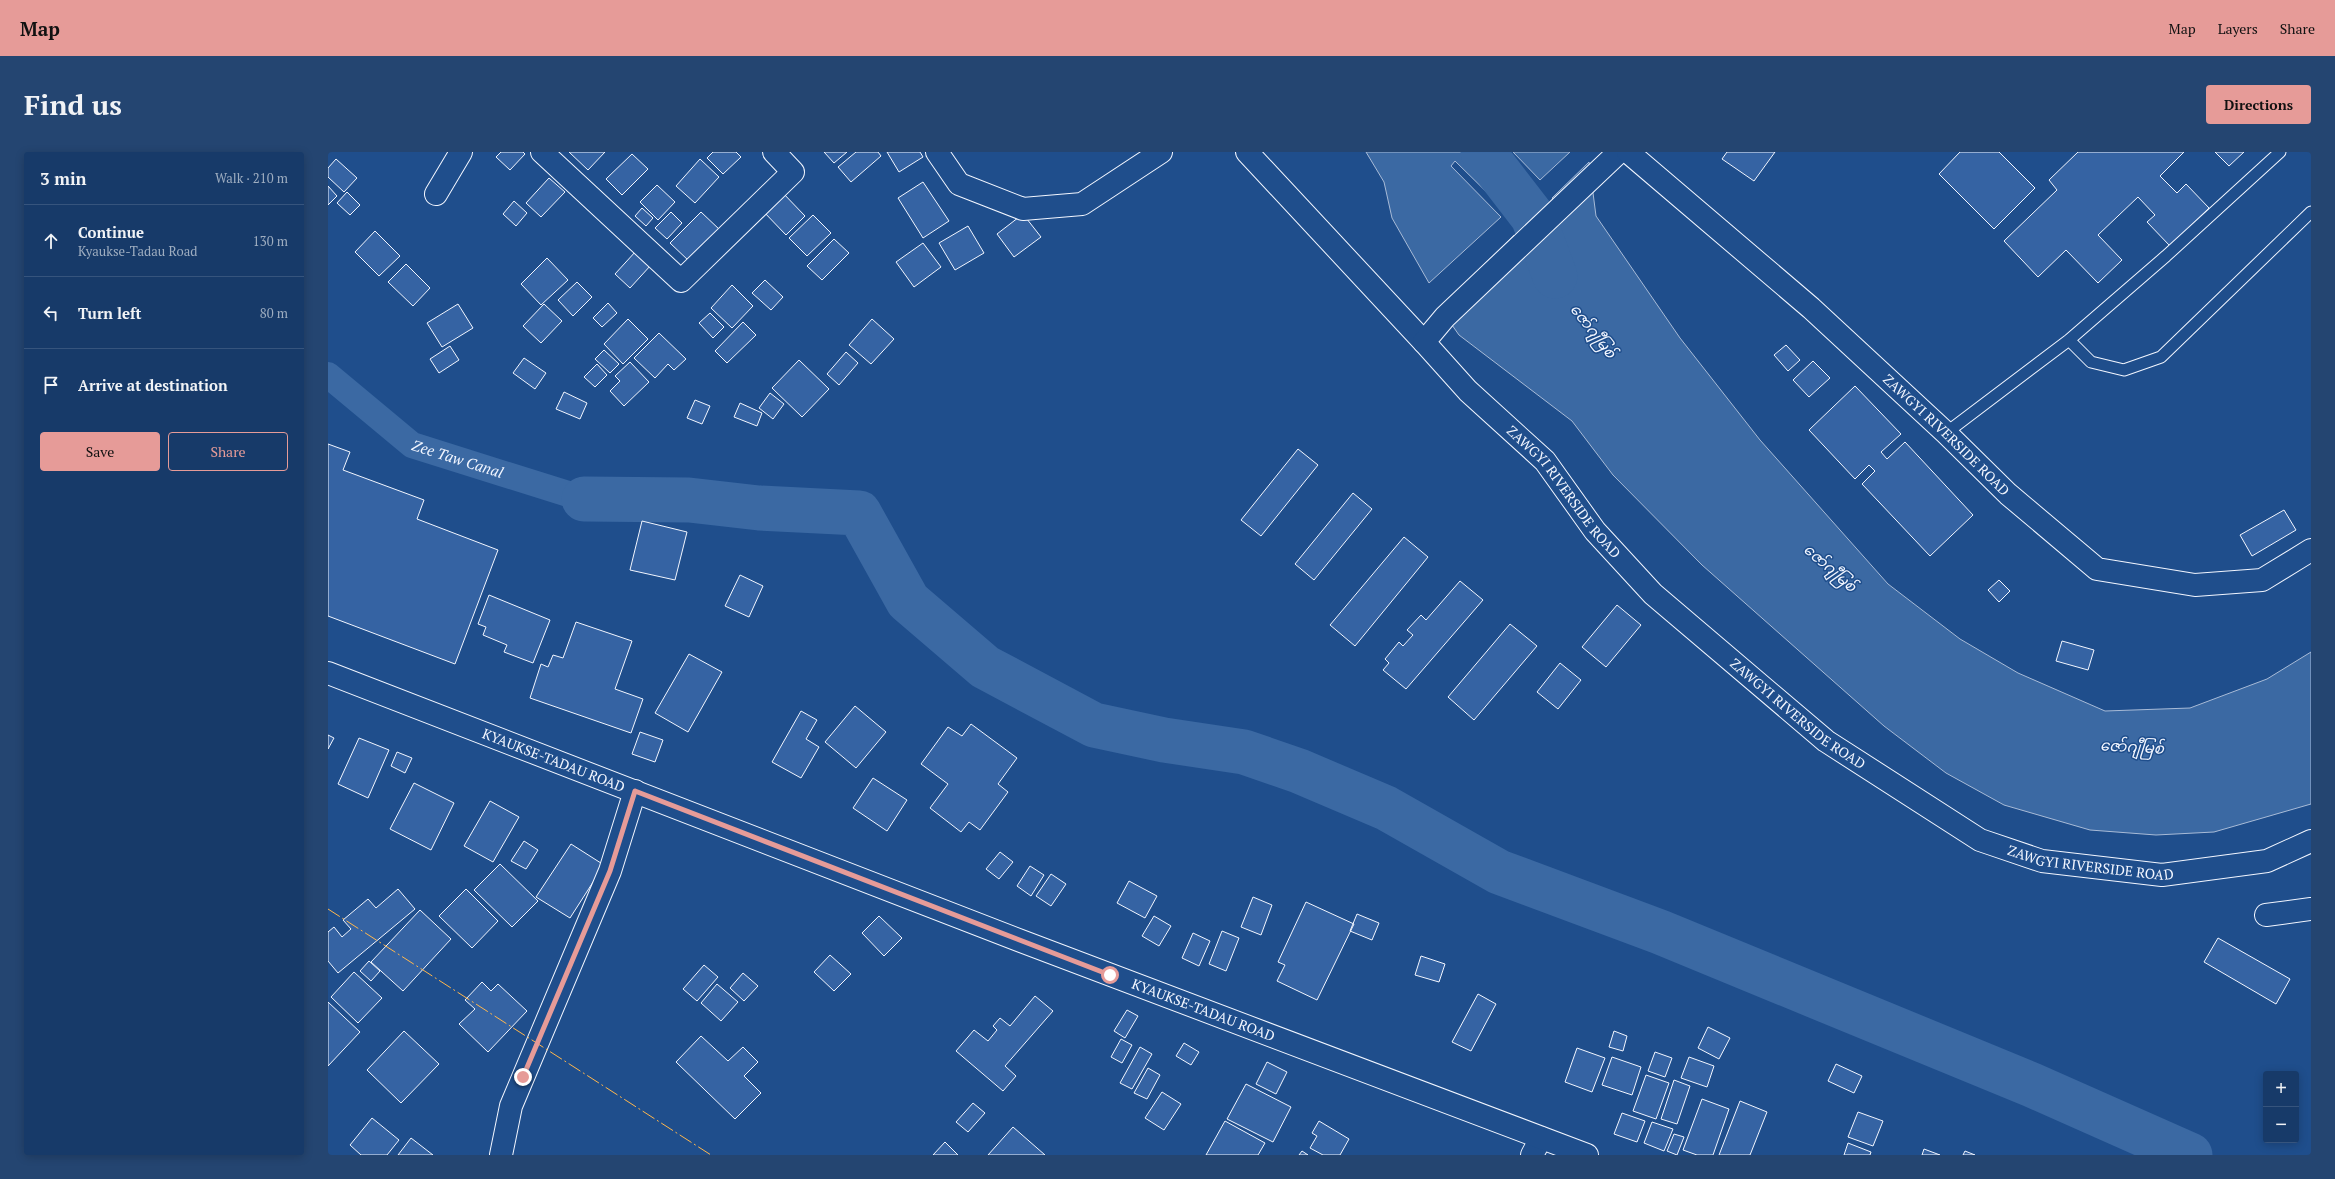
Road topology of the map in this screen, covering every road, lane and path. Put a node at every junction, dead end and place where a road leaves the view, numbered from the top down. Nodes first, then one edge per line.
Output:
1 (461, 152) edge
2 (542, 152) edge
3 (774, 152) edge
4 (937, 152) edge
5 (1161, 152) edge
6 (1247, 152) edge
7 (1619, 152) edge
8 (1628, 152) edge
9 (2280, 152) edge
10 (436, 194) dead end
11 (2311, 212) edge
12 (2069, 340) junction
13 (1424, 342) junction
14 (1946, 433) junction
15 (2311, 550) edge
16 (328, 673) edge
17 (635, 791) junction
18 (2311, 841) edge
19 (2311, 909) edge
20 (2266, 915) dead end
21 (1536, 1146) edge
22 (501, 1155) edge
23 (1587, 1155) edge

1 - 10 street
2 - 3 street
4 - 5 street
6 - 13 street, ZAWGYI RIVERSIDE ROAD
7 - 13 street
8 - 14 street, ZAWGYI RIVERSIDE ROAD
9 - 12 lane
11 - 12 lane
12 - 14 lane
13 - 18 street, ZAWGYI RIVERSIDE ROAD
14 - 15 street, ZAWGYI RIVERSIDE ROAD
16 - 17 street, KYAUKSE-TADAU ROAD
17 - 21 street, KYAUKSE-TADAU ROAD
17 - 22 street
19 - 20 street
21 - 23 street, KYAUKSE-TADAU ROAD

